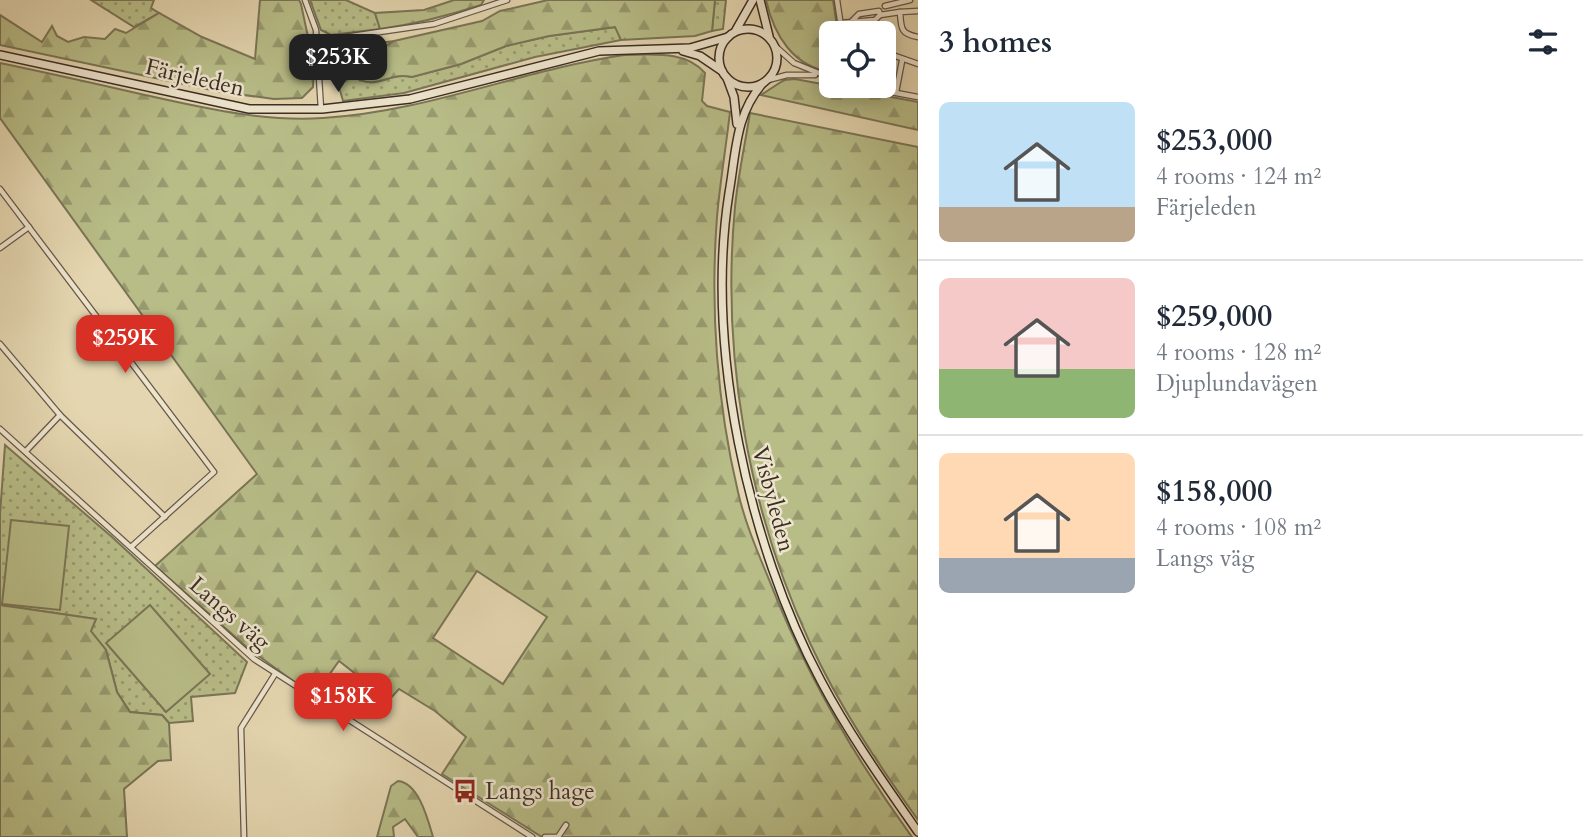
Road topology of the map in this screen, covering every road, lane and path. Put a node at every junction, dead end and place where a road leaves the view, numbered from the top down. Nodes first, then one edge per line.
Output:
1 (305, 0) edge
2 (507, 0) edge
3 (753, 0) edge
4 (760, 0) edge
5 (837, 0) edge
6 (911, 0) edge
7 (491, 3) edge
8 (884, 3) edge
9 (918, 11) edge
10 (900, 12) junction
11 (879, 13) junction
12 (840, 21) edge
13 (852, 21) edge
14 (870, 21) edge
15 (731, 34) junction
16 (918, 37) edge
17 (318, 41) junction
18 (773, 43) junction
19 (672, 49) junction
20 (0, 55) edge
21 (896, 58) edge
22 (902, 61) junction
23 (918, 64) edge
24 (724, 75) junction
25 (819, 75) edge
26 (819, 75) edge
27 (765, 82) junction
28 (896, 92) joint
29 (918, 97) edge
30 (321, 110) junction
31 (737, 139) junction
32 (0, 189) edge
33 (29, 227) junction
34 (0, 247) edge
35 (0, 344) edge
36 (60, 415) junction
37 (0, 429) edge
38 (26, 452) junction
39 (164, 517) junction
40 (131, 547) junction
41 (275, 674) junction
42 (566, 825) dead end
43 (918, 832) edge
44 (244, 837) edge
45 (532, 837) edge
46 (545, 837) edge
47 (558, 837) edge

1 - 17 street
2 - 7 street
3 - 15 main road
4 - 18 main road
5 - 12 street
6 - 8 street
7 - 17 street
8 - 11 street
9 - 10 street
10 - 11 street
10 - 16 street
11 - 13 street
11 - 14 street
15 - 18 main road
15 - 19 main road, Färjeleden
15 - 24 main road
17 - 30 street
18 - 25 street
18 - 27 main road
19 - 24 main road, Färjeleden
19 - 30 main road, Färjeleden
20 - 30 main road, Färjeleden
21 - 22 street
22 - 23 street
22 - 28 street
24 - 27 main road
24 - 31 main road, Visbyleden
26 - 27 street
27 - 31 main road, Visbyleden
28 - 29 street
31 - 43 main road, Visbyleden
32 - 33 street
33 - 34 street
33 - 39 street
35 - 36 street
36 - 38 street
36 - 39 street
37 - 38 street, Langs väg
38 - 40 street, Langs väg
39 - 40 street
40 - 41 street, Langs väg
41 - 44 street
41 - 45 street, Langs väg
42 - 47 street
46 - 47 street

